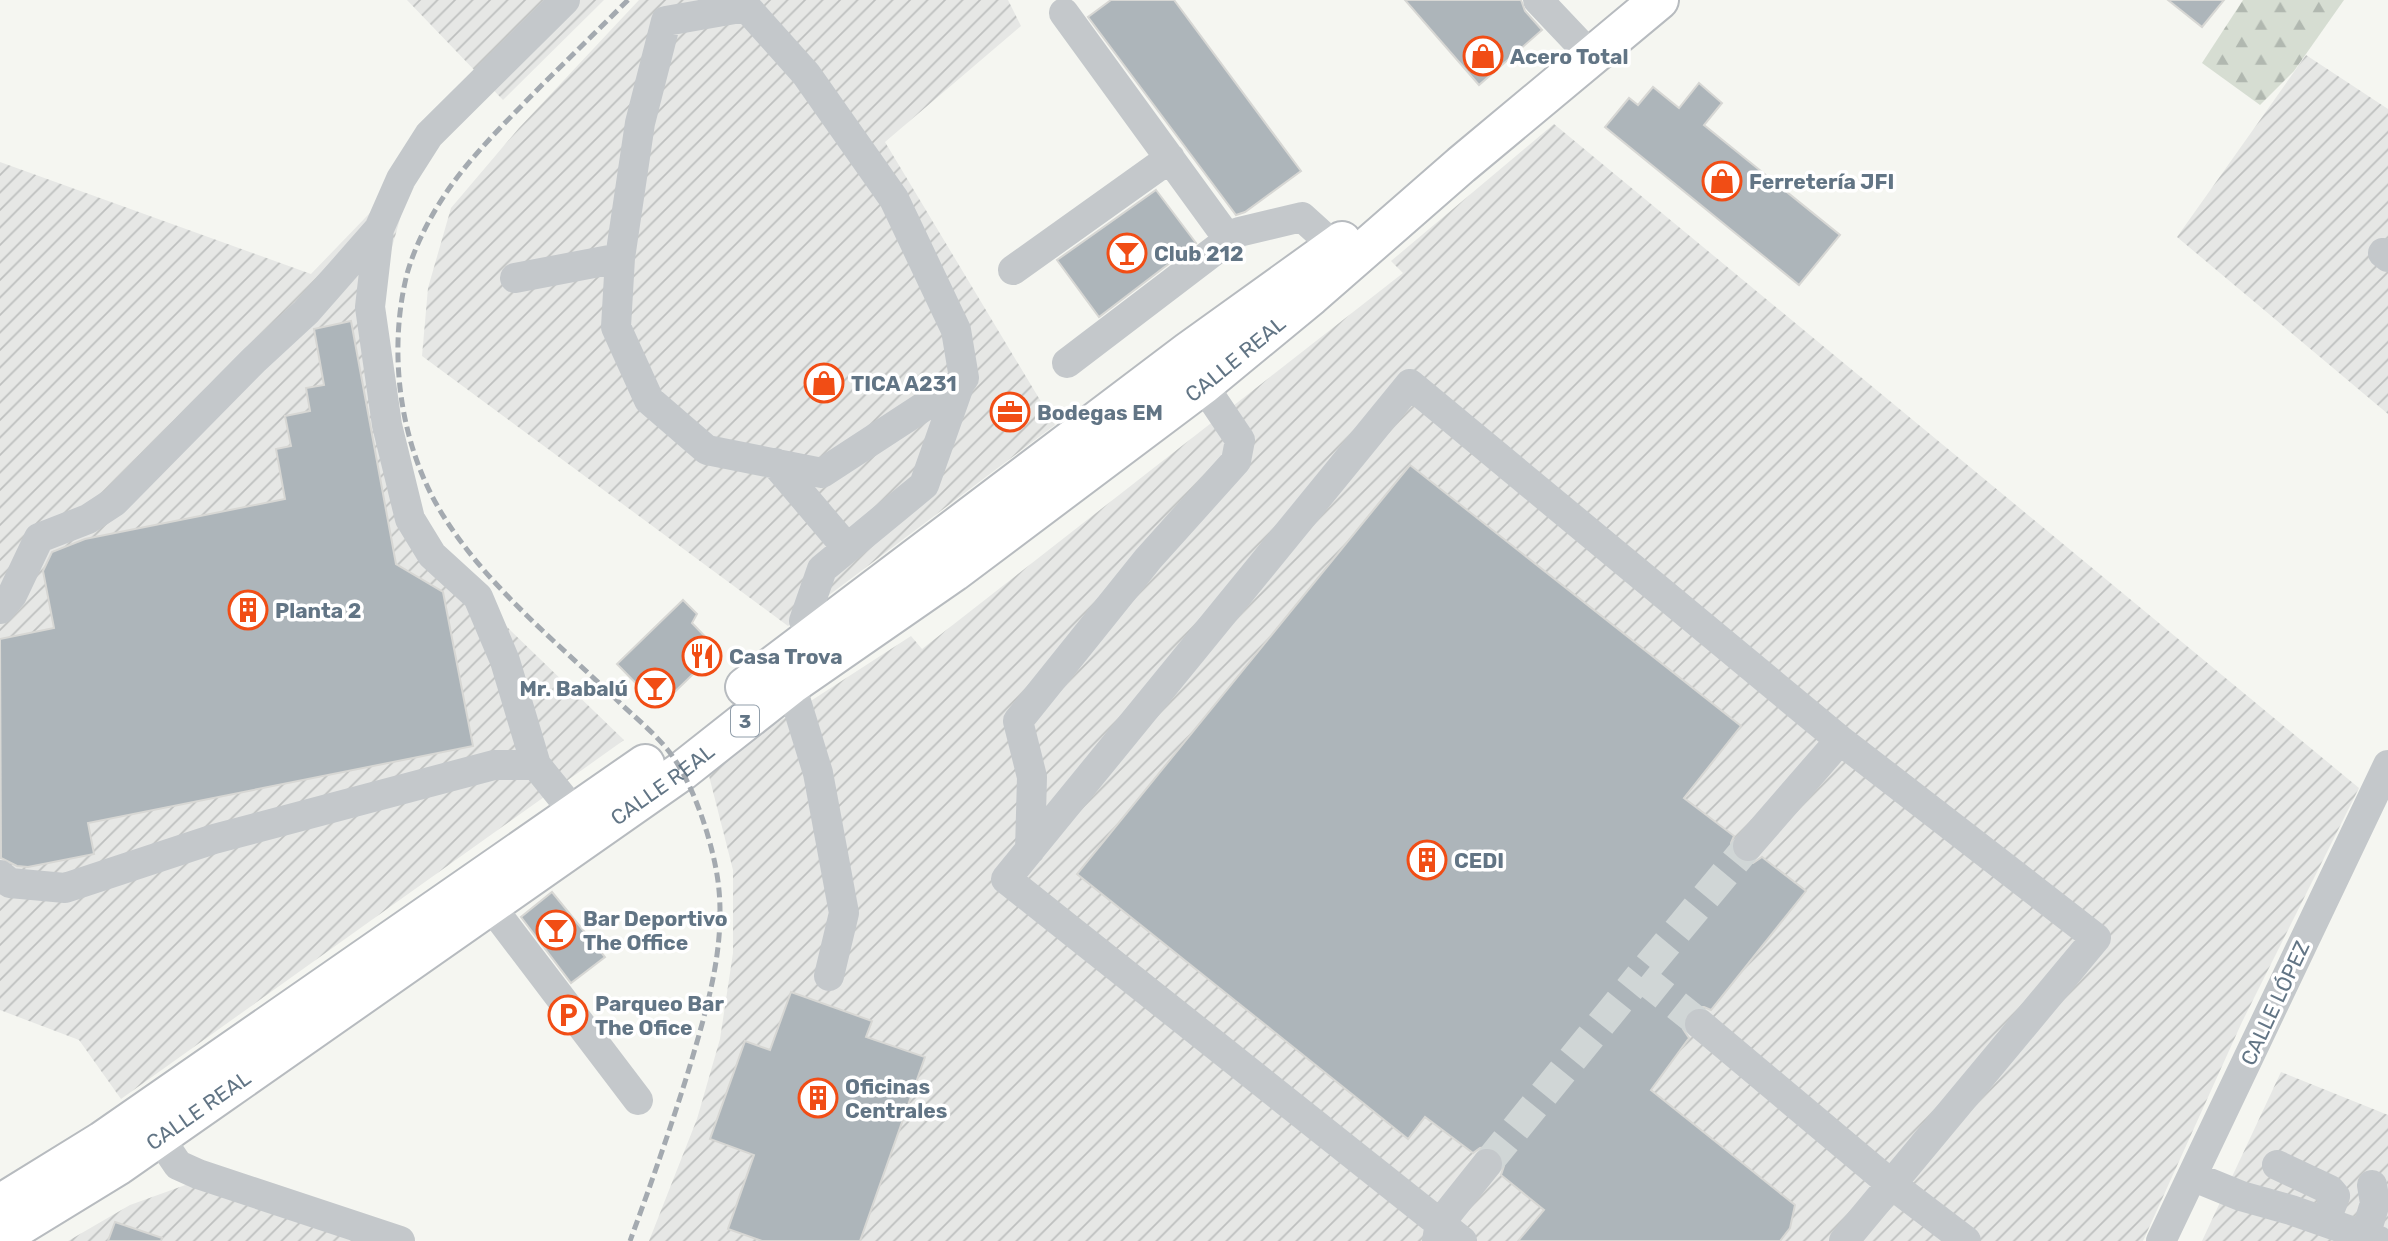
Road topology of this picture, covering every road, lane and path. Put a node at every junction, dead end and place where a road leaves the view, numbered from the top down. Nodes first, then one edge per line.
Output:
1 (565, 0) edge
2 (1538, 0) edge
3 (1659, 0) edge
4 (1064, 13) dead end
5 (1592, 57) junction
6 (1170, 158) junction
7 (1461, 164) junction
8 (380, 229) junction
9 (1229, 240) junction
10 (1334, 246) junction
11 (620, 258) junction
12 (1013, 270) dead end
13 (515, 278) dead end
14 (1253, 305) junction
15 (1067, 363) dead end
16 (960, 383) junction
17 (1203, 385) junction
18 (1122, 402) junction
19 (775, 463) junction
20 (847, 548) junction
21 (0, 609) edge
22 (811, 636) junction
23 (790, 685) junction
24 (1840, 740) junction
25 (536, 765) junction
26 (2388, 765) edge
27 (574, 812) junction
28 (1748, 846) tunnel mouth
29 (1030, 850) junction
30 (0, 875) edge
31 (481, 893) junction
32 (829, 976) dead end
33 (1700, 1024) tunnel mouth
34 (638, 1100) dead end
35 (159, 1137) junction
36 (102, 1141) junction
37 (1487, 1164) tunnel mouth
38 (2277, 1165) dead end
39 (2192, 1176) junction
40 (1891, 1184) junction
41 (2372, 1185) dead end
42 (0, 1204) edge
43 (2325, 1222) junction
44 (1446, 1235) edge
45 (0, 1238) edge
46 (2169, 1239) edge
47 (2372, 1239) edge
48 (400, 1241) edge
49 (1844, 1241) edge
50 (1966, 1241) edge

1 - 8 street
2 - 5 street
3 - 5 main road, CALLE REAL / 3
4 - 6 street
5 - 7 main road, CALLE REAL / 3
6 - 9 street
6 - 12 street
7 - 10 main road, CALLE REAL / 3
7 - 17 main road, CALLE REAL / 3
8 - 21 street
8 - 25 street
9 - 10 street
9 - 15 street
10 - 14 main road, CALLE REAL / 3
11 - 13 street
11 - 16 street
11 - 19 street
14 - 17 main road
14 - 18 main road, CALLE REAL / 3
16 - 19 street
16 - 20 street
17 - 18 main road
17 - 23 main road, CALLE REAL / 3
17 - 29 street
18 - 22 main road, CALLE REAL / 3
19 - 20 street
20 - 22 street
22 - 27 main road, CALLE REAL / 3
23 - 31 main road, CALLE REAL / 3
23 - 32 street
24 - 28 street
24 - 29 street
24 - 40 street
25 - 27 street
25 - 30 street
26 - 39 street, CALLE LÓPEZ
27 - 31 main road, CALLE REAL / 3
29 - 44 street
31 - 34 street
31 - 35 main road, CALLE REAL
31 - 36 main road, CALLE REAL / 3
33 - 40 street
35 - 36 main road
35 - 45 main road, CALLE REAL
35 - 48 street
36 - 42 main road, CALLE REAL / 3
37 - 44 street
38 - 43 street
39 - 43 street
39 - 46 street, CALLE LÓPEZ
40 - 49 street
40 - 50 street
41 - 47 street
43 - 47 street

